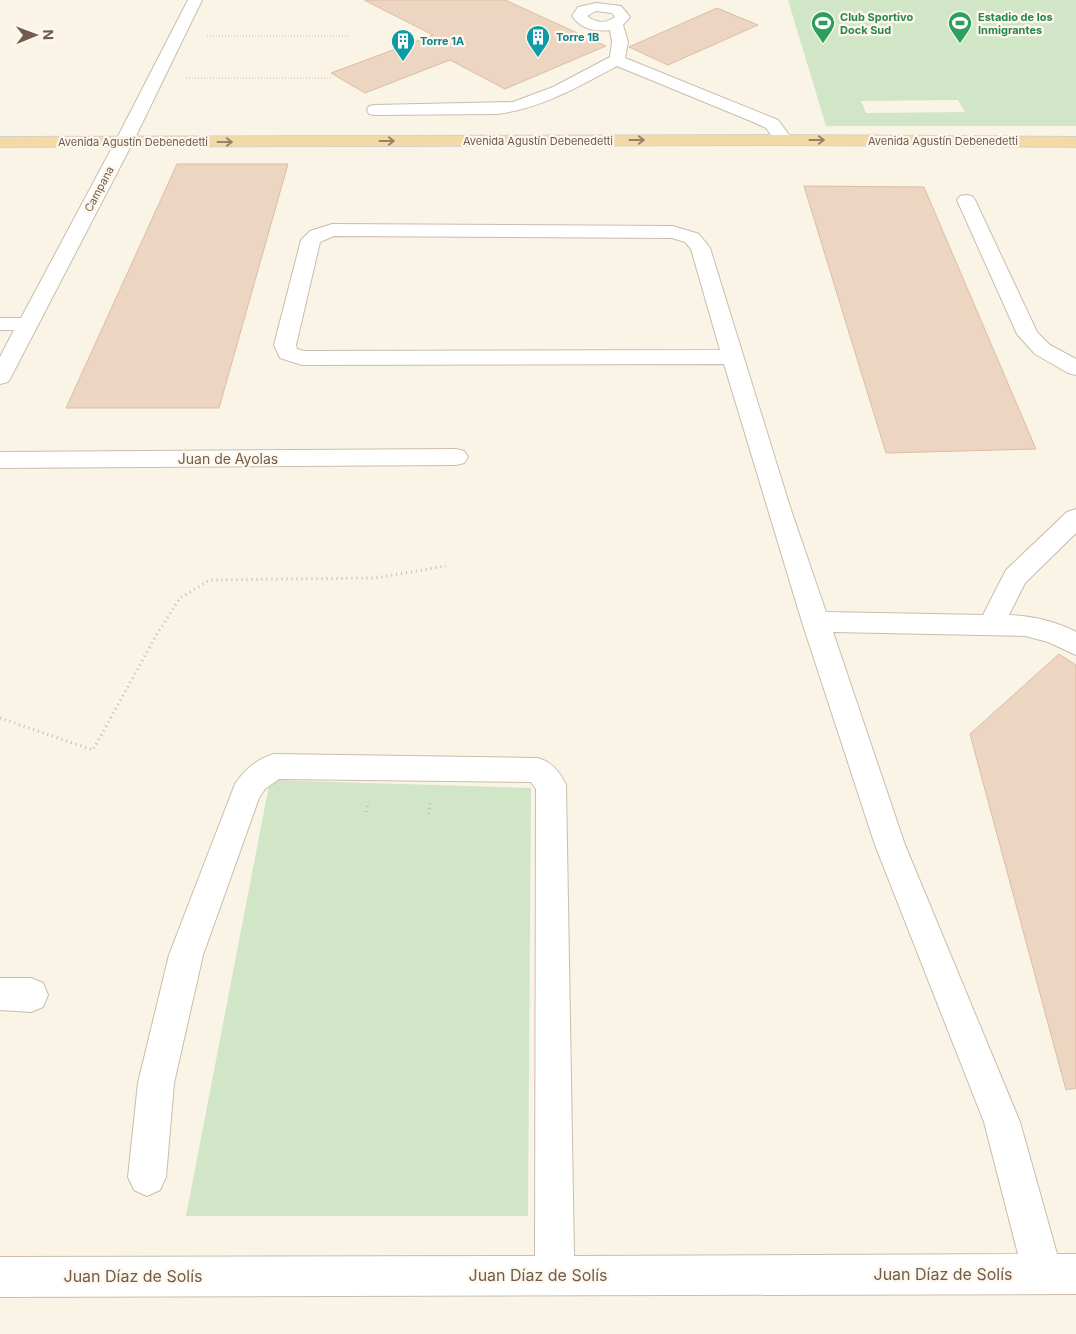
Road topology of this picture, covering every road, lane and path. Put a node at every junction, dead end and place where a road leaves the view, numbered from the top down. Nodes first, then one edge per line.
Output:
1 (195, 0) edge
2 (611, 4) edge
3 (615, 24) junction
4 (177, 36) junction
5 (350, 36) dead end
6 (616, 60) junction
7 (156, 78) junction
8 (331, 78) dead end
9 (375, 110) dead end
10 (784, 140) junction
11 (0, 142) edge
12 (124, 142) junction
13 (1076, 142) edge
14 (966, 200) dead end
15 (0, 324) edge
16 (26, 324) junction
17 (732, 356) junction
18 (1076, 368) edge
19 (0, 377) edge
20 (456, 457) dead end
21 (0, 460) edge
22 (1076, 518) edge
23 (446, 566) dead end
24 (815, 622) junction
25 (991, 625) junction
26 (1076, 645) edge
27 (0, 718) edge
28 (431, 795) dead end
29 (429, 814) dead end
30 (147, 1177) dead end
31 (555, 1274) junction
32 (1060, 1274) edge
33 (0, 1277) edge

1 - 4 street, Campana
2 - 3 street
2 - 3 street
3 - 6 street
4 - 5 path
4 - 7 street, Campana
6 - 9 street
6 - 10 street
7 - 8 path
7 - 12 street, Campana
12 -> 10 main road, Avenida Agustín Debenedetti
10 -> 13 main road, Avenida Agustín Debenedetti
11 - 12 main road, Avenida Agustín Debenedetti
12 - 16 street, Campana
14 - 18 street
15 - 16 street
16 - 19 street, Campana
17 - 17 street
17 - 24 street
20 - 21 street, Juan de Ayolas
22 - 25 street
23 - 27 path
24 - 25 street
24 - 32 street
25 - 26 street
28 - 29 path
30 - 31 street
31 - 32 street, Juan Díaz de Solís
31 - 33 street, Juan Díaz de Solís

